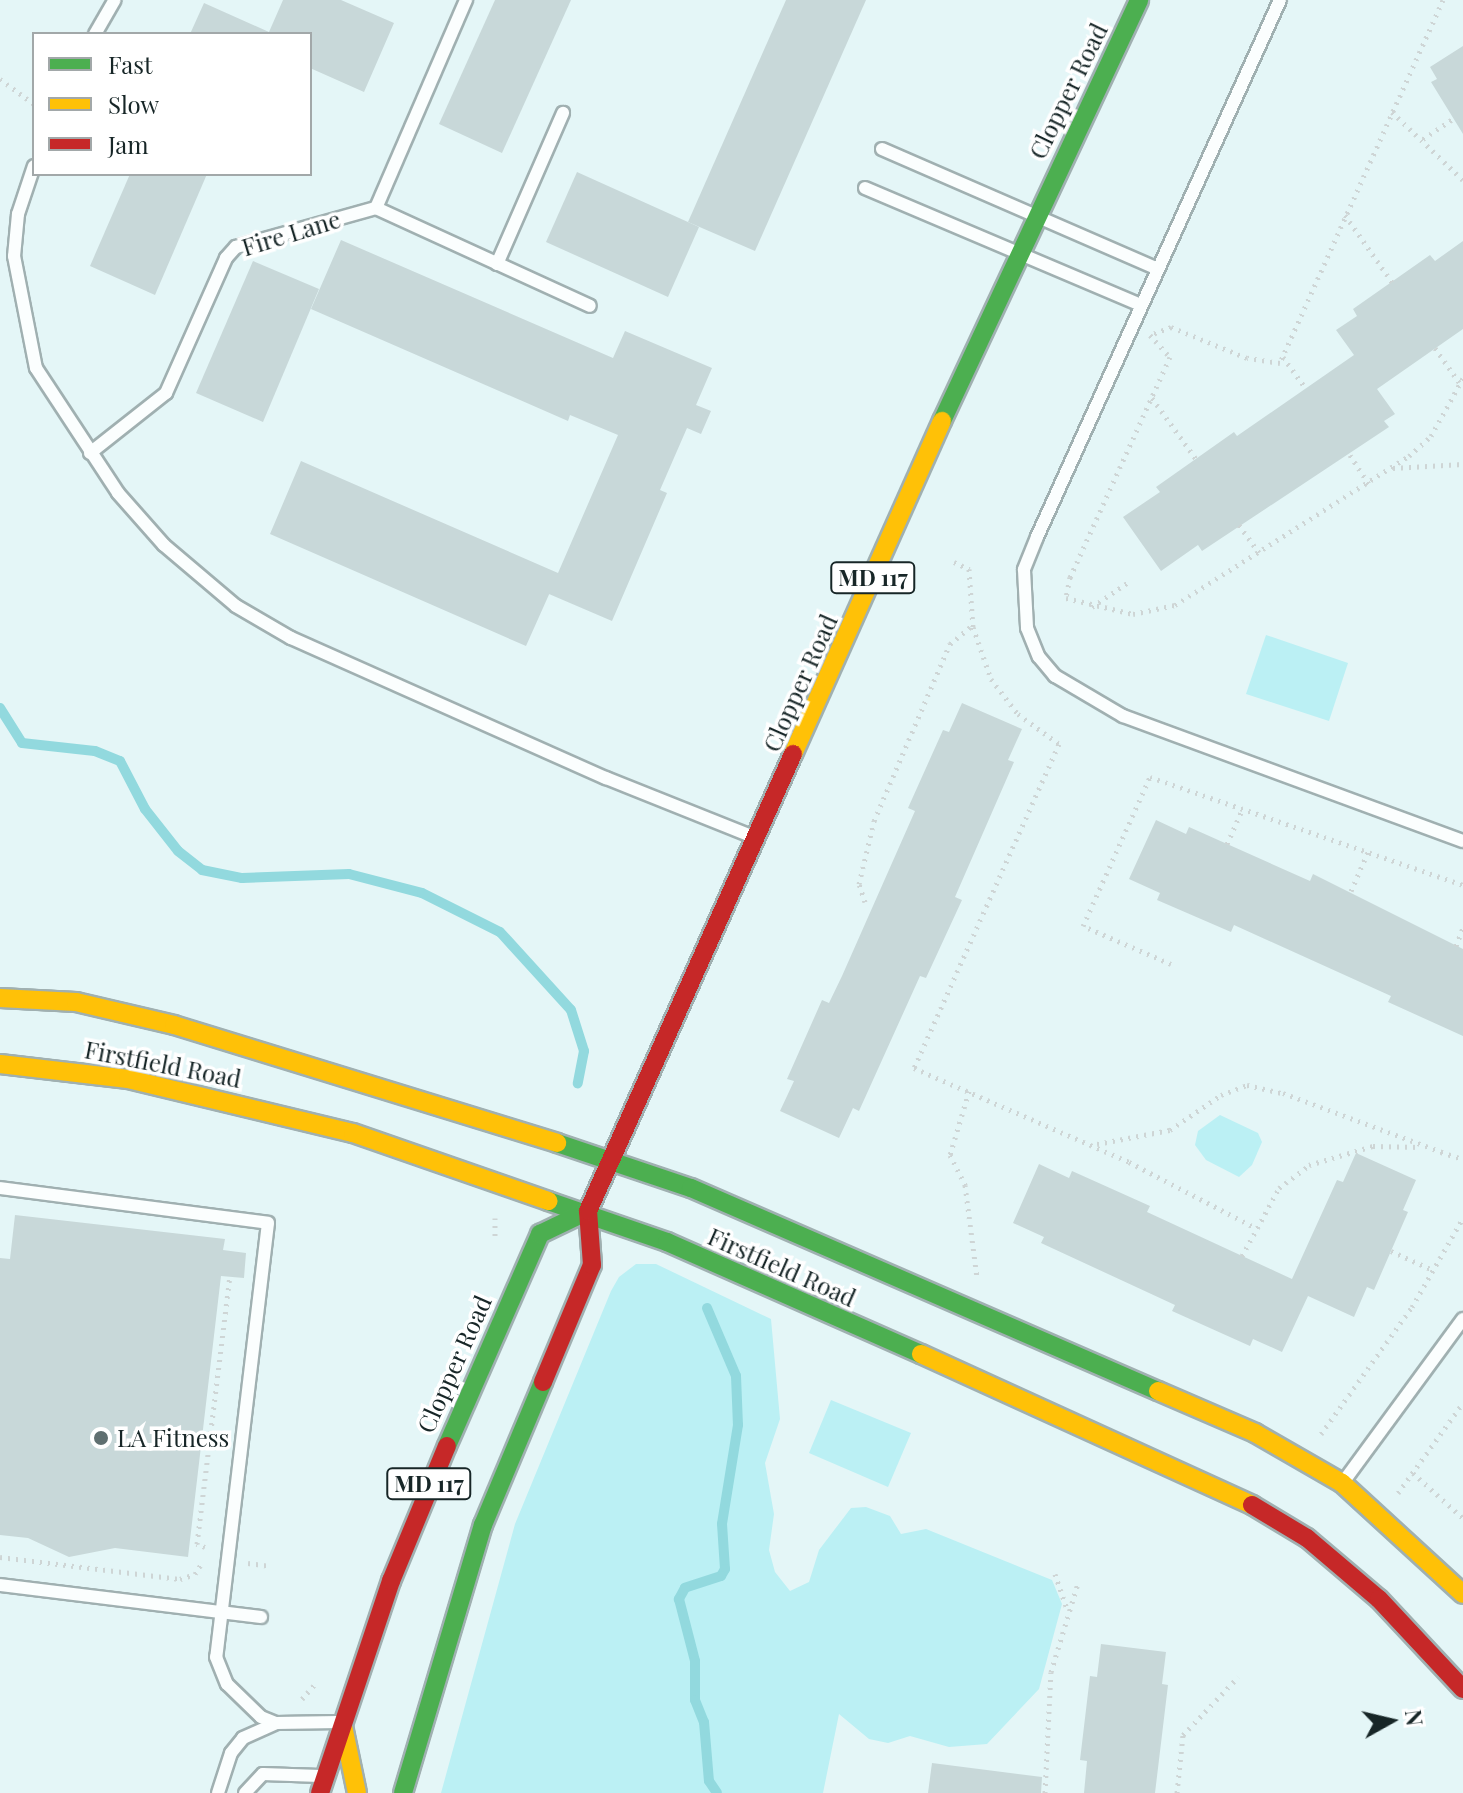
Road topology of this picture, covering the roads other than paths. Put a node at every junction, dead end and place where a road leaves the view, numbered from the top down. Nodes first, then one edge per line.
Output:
1 (115, 0) edge
2 (466, 0) edge
3 (1139, 0) edge
4 (1280, 0) edge
5 (96, 32) edge
6 (563, 113) dead end
7 (882, 149) dead end
8 (32, 172) edge
9 (865, 188) dead end
10 (376, 208) junction
11 (1034, 216) junction
12 (1017, 254) junction
13 (497, 264) junction
14 (1156, 268) junction
15 (1138, 304) junction
16 (590, 306) dead end
17 (90, 453) junction
18 (757, 839) junction
19 (1463, 841) edge
20 (25, 981) dead end
21 (0, 998) edge
22 (76, 1002) junction
23 (0, 1064) edge
24 (612, 1159) junction
25 (0, 1188) edge
26 (588, 1211) junction
27 (1463, 1319) edge
28 (1342, 1483) junction
29 (0, 1585) edge
30 (1463, 1594) edge
31 (220, 1612) junction
32 (261, 1617) dead end
33 (1463, 1689) edge
34 (342, 1722) junction
35 (276, 1723) junction
36 (322, 1785) edge
37 (218, 1793) edge
38 (245, 1793) edge
39 (357, 1793) edge
40 (403, 1793) edge

1 - 5 lane
2 - 10 lane
3 - 11 street, Clopper Road / MD 117
4 - 14 lane
6 - 13 lane
7 - 11 lane
8 - 17 lane
9 - 12 lane
10 - 13 lane
10 - 17 lane, Fire Lane
11 - 12 street, Clopper Road / MD 117
11 - 14 lane
12 - 15 lane
12 - 18 street, Clopper Road / MD 117
13 - 16 lane
14 - 15 lane
15 - 19 lane
17 - 18 lane
18 - 24 street, Clopper Road / MD 117
20 - 22 street
21 - 22 street, Firstfield Road
22 - 24 street, Firstfield Road
23 - 26 street, Firstfield Road
24 - 26 street, Clopper Road / MD 117
24 - 28 street, Firstfield Road
25 - 31 lane
26 - 33 street, Firstfield Road
26 - 34 street, Clopper Road / MD 117
26 - 40 street, Clopper Road / MD 117
27 - 28 lane
28 - 30 street, Firstfield Road
29 - 31 lane
31 - 32 lane
31 - 35 lane
34 - 35 lane
34 - 36 street, Clopper Road / MD 117
34 - 39 street
35 - 37 lane
36 - 38 lane

